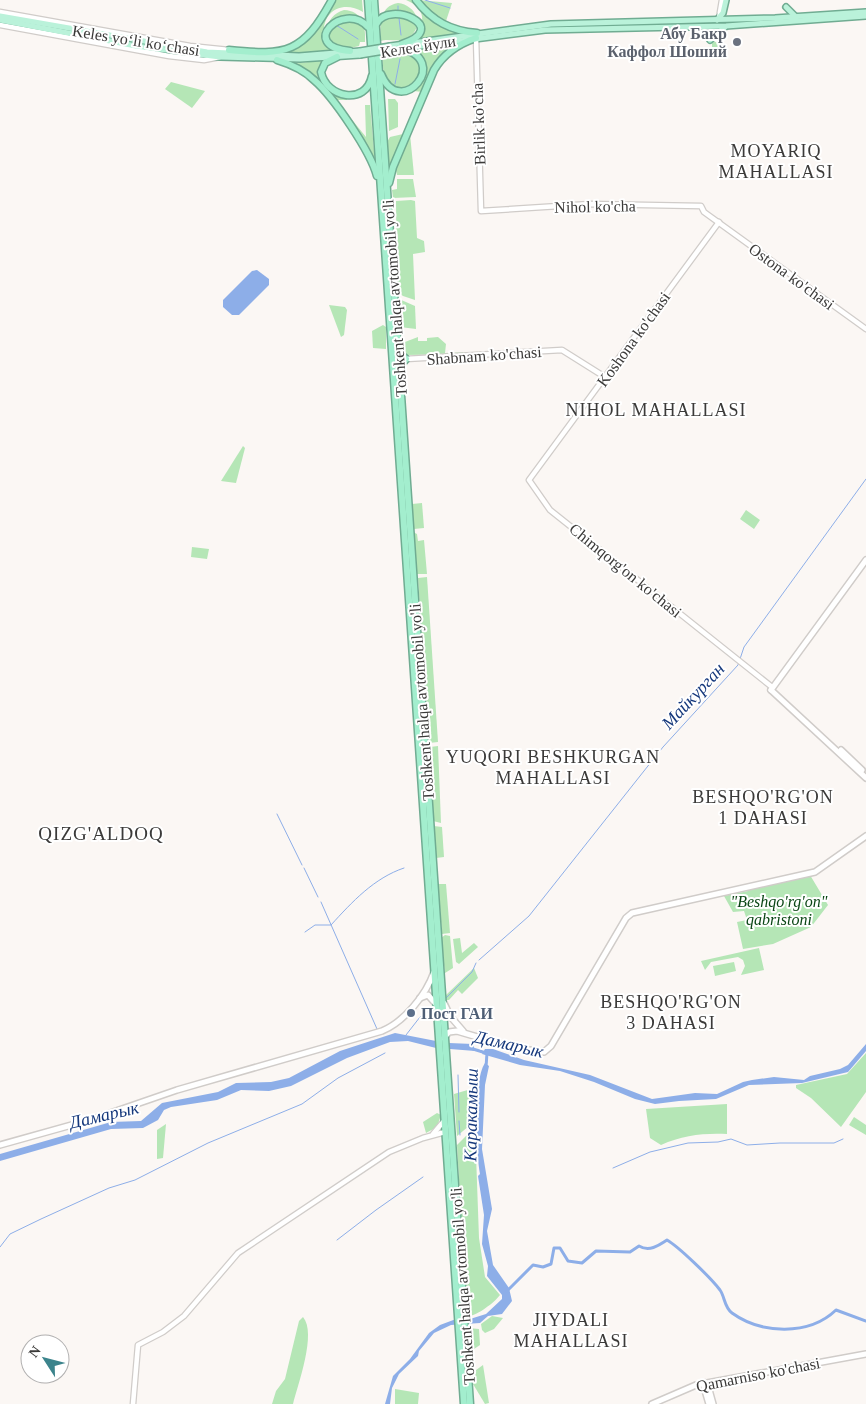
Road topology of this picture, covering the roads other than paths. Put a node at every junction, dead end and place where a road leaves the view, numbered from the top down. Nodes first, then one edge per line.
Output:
1 (332, 0) edge
2 (368, 0) edge
3 (374, 0) edge
4 (416, 0) edge
5 (724, 2) edge
6 (410, 4) dead end
7 (384, 7) dead end
8 (786, 7) dead end
9 (335, 11) dead end
10 (0, 12) edge
11 (866, 12) edge
12 (359, 13) dead end
13 (0, 16) edge
14 (866, 16) edge
15 (798, 17) junction
16 (775, 18) junction
17 (35, 19) junction
18 (746, 19) junction
19 (0, 20) edge
20 (785, 20) junction
21 (661, 21) junction
22 (721, 21) junction
23 (622, 22) junction
24 (580, 23) junction
25 (712, 23) junction
26 (44, 24) junction
27 (0, 25) edge
28 (629, 28) junction
29 (576, 29) junction
30 (373, 30) junction
31 (545, 30) junction
32 (89, 36) junction
33 (476, 36) junction
34 (710, 40) dead end
35 (95, 42) junction
36 (401, 46) junction
37 (229, 50) junction
38 (350, 51) junction
39 (360, 53) junction
40 (236, 55) junction
41 (220, 57) junction
42 (337, 57) junction
43 (275, 58) junction
44 (376, 69) junction
45 (384, 193) junction
46 (481, 211) joint
47 (704, 212) joint
48 (718, 222) junction
49 (386, 230) junction
50 (866, 330) edge
51 (398, 352) junction
52 (406, 359) junction
53 (399, 367) junction
54 (605, 377) junction
55 (400, 421) junction
56 (530, 480) joint
57 (866, 560) edge
58 (866, 566) edge
59 (772, 689) junction
60 (866, 774) edge
61 (866, 778) edge
62 (866, 836) edge
63 (435, 944) junction
64 (434, 969) junction
65 (441, 996) junction
66 (417, 999) junction
67 (437, 1005) junction
68 (465, 1034) junction
69 (441, 1038) junction
70 (442, 1053) junction
71 (444, 1120) junction
72 (448, 1132) junction
73 (432, 1135) junction
74 (446, 1142) junction
75 (0, 1145) edge
76 (453, 1197) junction
77 (462, 1331) junction
78 (866, 1356) edge
79 (706, 1385) junction
80 (133, 1404) edge
81 (464, 1404) edge
82 (470, 1404) edge
83 (652, 1404) edge
84 (659, 1404) edge
85 (709, 1404) edge
86 (713, 1404) edge

1 - 37 highway
2 - 30 highway, Toshkent halqa avtomobil yo'li
3 - 30 highway, Toshkent halqa avtomobil yo'li
4 - 33 highway
5 - 18 main road
5 - 22 main road
6 - 36 highway
7 - 30 highway
8 - 15 main road
9 - 38 highway
10 - 17 street, Keles yoʻli koʻchasi
11 - 15 main road
12 - 30 highway
13 - 26 main road, Keles yoʻli koʻchasi
14 - 20 main road
15 - 20 main road
16 - 18 main road
16 - 20 main road
16 - 22 main road
17 - 26 main road
17 - 37 street, Keles yoʻli koʻchasi
18 - 22 main road
19 - 32 main road, Keles yoʻli koʻchasi
20 - 22 main road
21 - 23 main road
21 - 25 main road
21 - 28 main road
22 - 25 main road
22 - 25 main road
22 - 34 main road
23 - 24 main road
23 - 29 main road
24 - 31 main road
24 - 33 main road
25 - 28 main road
26 - 40 main road, Keles yoʻli koʻchasi
27 - 35 street, Keles yoʻli koʻchasi
28 - 29 main road
29 - 31 main road
30 - 44 highway, Toshkent halqa avtomobil yo'li
31 - 33 main road
32 - 35 main road
32 - 41 main road, Keles yoʻli koʻchasi
33 - 36 main road, Келес йули
33 - 45 highway
33 - 46 street, Birlik ko'cha
35 - 41 street, Keles yoʻli koʻchasi
36 - 39 main road, Келес йули, bridge
36 - 44 highway
37 - 40 main road
38 - 39 main road
38 - 43 main road
39 - 42 main road
40 - 43 main road, Keles yoʻli koʻchasi
41 - 43 main road, Keles yoʻli koʻchasi
42 - 43 main road
42 - 44 highway
43 - 45 highway
44 - 45 highway, Toshkent halqa avtomobil yo'li
45 - 49 highway, Toshkent halqa avtomobil yo'li
46 - 47 street, Nihol ko'cha
47 - 48 street, Ostona ko'chasi
48 - 50 street, Ostona ko'chasi
48 - 54 street, Koshona ko'chasi
49 - 51 highway, Toshkent halqa avtomobil yo'li
49 - 55 highway, Toshkent halqa avtomobil yo'li
51 - 52 highway
51 - 53 highway, Toshkent halqa avtomobil yo'li
52 - 53 highway
52 - 54 street, Shabnam ko'chasi
53 - 55 highway, Toshkent halqa avtomobil yo'li
54 - 56 street, Koshona ko'chasi
55 - 63 highway, Toshkent halqa avtomobil yo'li
56 - 59 street, Chimqorg'on ko'chasi
57 - 59 main road
58 - 59 main road
59 - 60 main road
59 - 61 main road
62 - 68 main road
63 - 64 highway, Toshkent halqa avtomobil yo'li
63 - 65 highway, Toshkent halqa avtomobil yo'li
64 - 66 main road
64 - 67 highway, Toshkent halqa avtomobil yo'li
65 - 68 main road
65 - 69 highway, Toshkent halqa avtomobil yo'li
66 - 67 main road
66 - 75 main road
67 - 69 highway, Toshkent halqa avtomobil yo'li
68 - 69 main road
69 - 70 highway, Toshkent halqa avtomobil yo'li
70 - 71 highway, Toshkent halqa avtomobil yo'li
70 - 72 highway, Toshkent halqa avtomobil yo'li
71 - 72 highway, Toshkent halqa avtomobil yo'li
71 - 73 street
72 - 73 street
72 - 74 highway, Toshkent halqa avtomobil yo'li
72 - 76 highway, Toshkent halqa avtomobil yo'li
73 - 74 street
73 - 80 street
74 - 76 highway, Toshkent halqa avtomobil yo'li
76 - 77 highway, Toshkent halqa avtomobil yo'li
77 - 81 highway, Toshkent halqa avtomobil yo'li
77 - 82 highway, Toshkent halqa avtomobil yo'li
78 - 79 main road, Qamarniso ko'chasi
79 - 83 main road, Qamarniso ko'chasi
79 - 84 main road, Qamarniso ko'chasi
79 - 85 main road
79 - 86 main road

